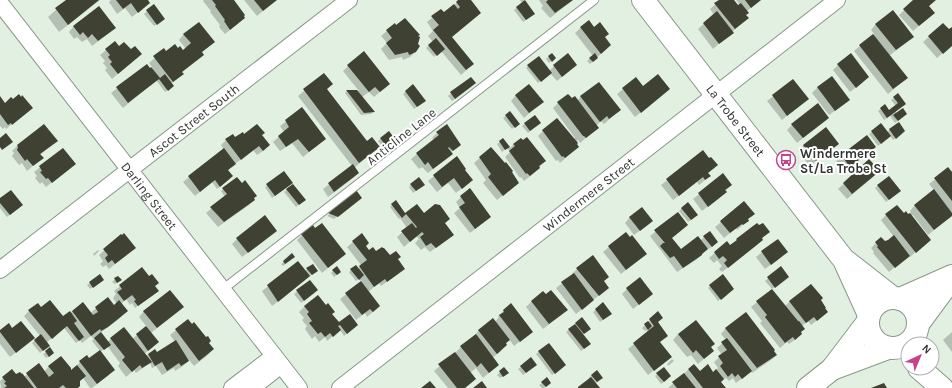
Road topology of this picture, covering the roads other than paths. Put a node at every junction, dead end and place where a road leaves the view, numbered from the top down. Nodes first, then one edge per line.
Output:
1 (349, 0) edge
2 (594, 0) edge
3 (643, 0) edge
4 (837, 0) edge
5 (0, 3) edge
6 (716, 94) junction
7 (129, 170) junction
8 (844, 260) junction
9 (0, 270) edge
10 (952, 277) edge
11 (222, 290) junction
12 (897, 298) junction
13 (868, 319) junction
14 (919, 333) edge
15 (897, 352) edge
16 (278, 361) junction
17 (832, 369) junction
18 (928, 376) edge
19 (936, 376) edge
20 (232, 388) edge
21 (252, 388) edge
22 (299, 388) edge
23 (340, 388) edge
24 (808, 388) edge
25 (942, 388) edge

1 - 7 street, Ascot Street South
2 - 11 lane, Anticline Lane
3 - 6 main road, La Trobe Street
4 - 6 street, Windermere Street
5 - 7 street, Darling Street
6 - 8 main road, La Trobe Street
6 - 23 street, Windermere Street
7 - 9 street, Ascot Street South
7 - 11 street, Darling Street
8 - 12 main road, La Trobe Street
8 - 13 main road, La Trobe Street
10 - 12 main road
10 - 14 main road
11 - 16 street, Darling Street
12 - 13 main road
12 - 14 main road
13 - 15 main road
13 - 17 main road
14 - 15 main road
15 - 17 main road
16 - 20 street
16 - 21 street
16 - 22 street, Darling Street
17 - 24 main road
18 - 25 main road
19 - 25 main road

